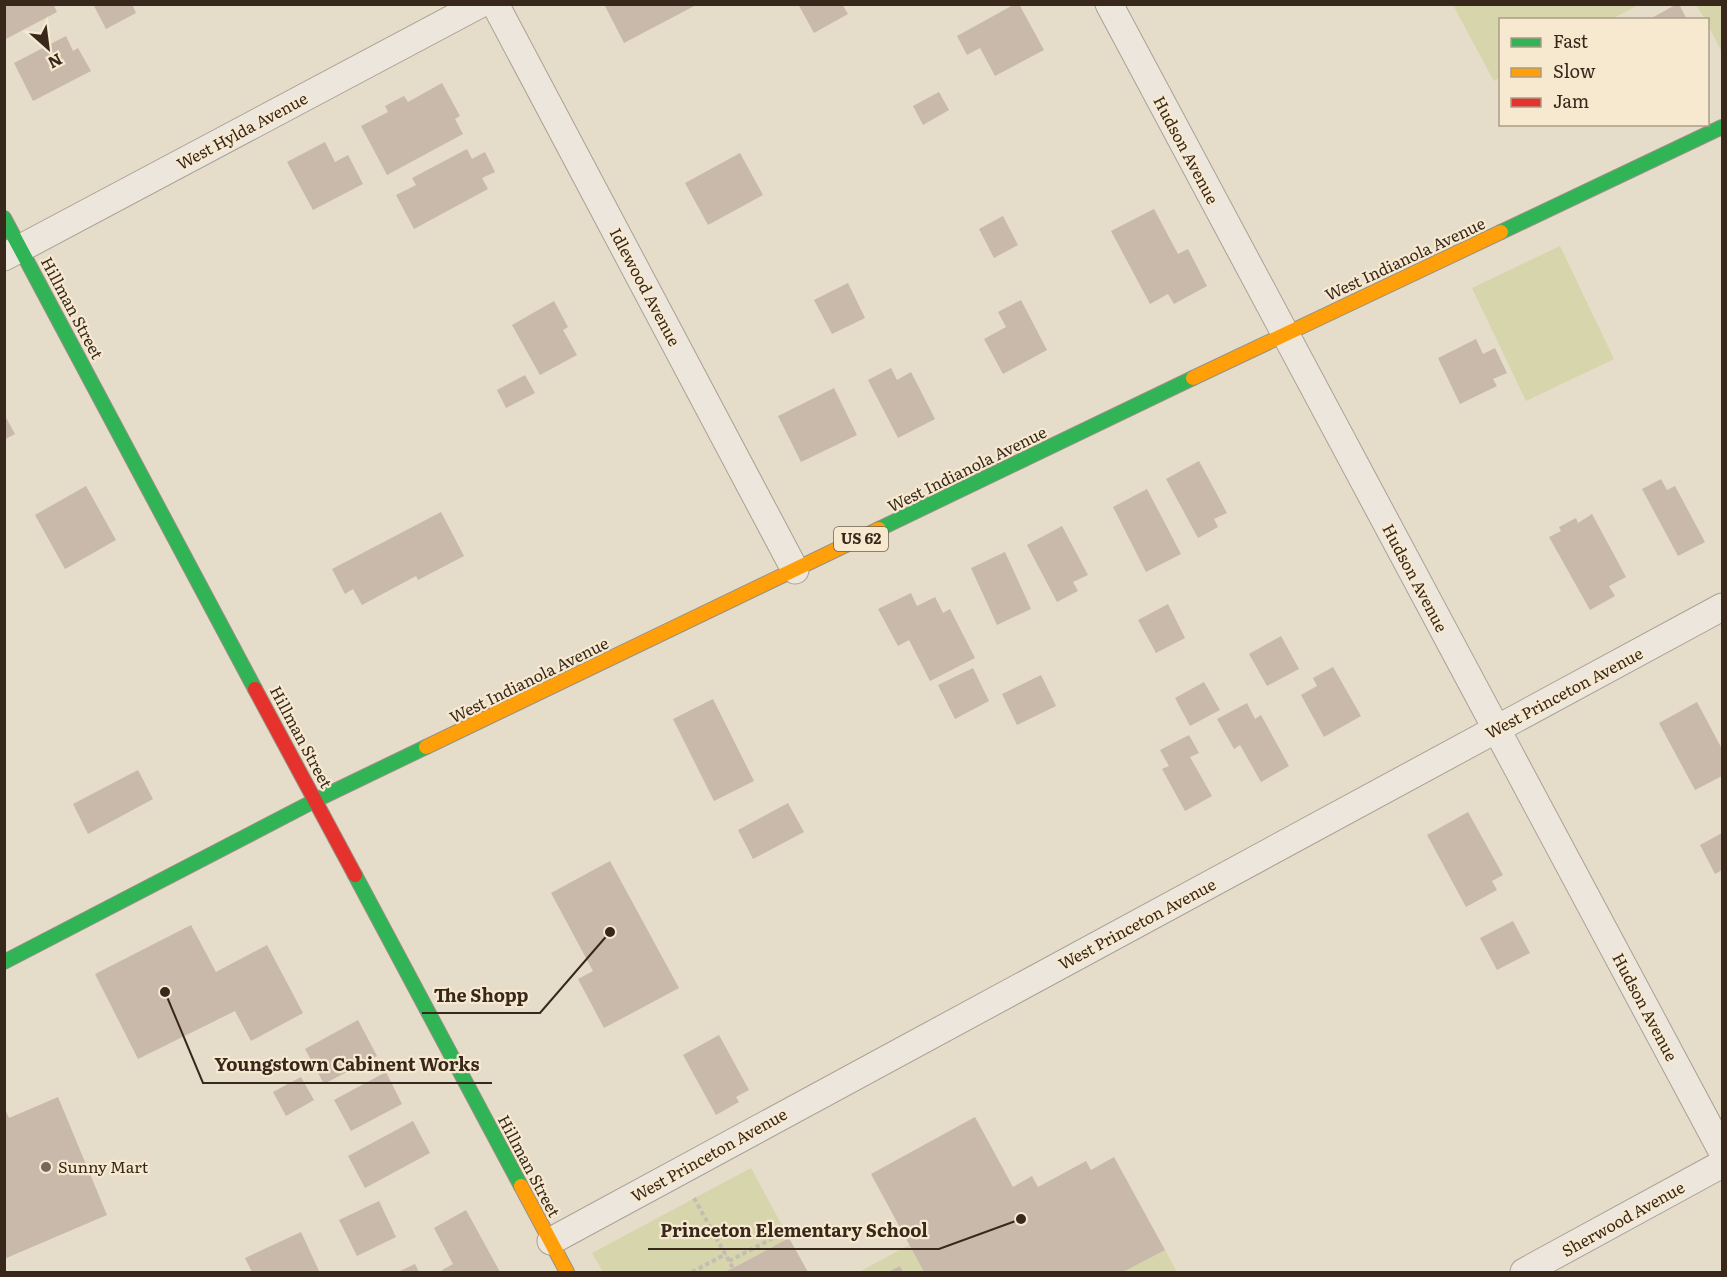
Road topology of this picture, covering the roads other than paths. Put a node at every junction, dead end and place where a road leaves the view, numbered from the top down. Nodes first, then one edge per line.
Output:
1 (480, 4) edge
2 (495, 4) edge
3 (1109, 4) edge
4 (1722, 128) edge
5 (4, 218) edge
6 (13, 252) edge
7 (1285, 335) junction
8 (795, 570) junction
9 (1722, 607) edge
10 (1496, 730) junction
11 (316, 800) junction
12 (4, 962) edge
13 (1722, 1151) edge
14 (1722, 1164) edge
15 (551, 1241) junction
16 (567, 1272) edge
17 (1524, 1272) edge

1 - 6 street, West Hylda Avenue
2 - 8 street, Idlewood Avenue
3 - 7 street, Hudson Avenue
4 - 7 main road, West Indianola Avenue / US 62
5 - 6 main road, Hillman Street
6 - 11 main road, Hillman Street
7 - 8 main road, West Indianola Avenue / US 62
7 - 10 street, Hudson Avenue
8 - 11 main road, West Indianola Avenue / US 62
9 - 10 street, West Princeton Avenue
10 - 13 street, Hudson Avenue
10 - 15 street, West Princeton Avenue
11 - 12 main road, West Indianola Avenue / US 62
11 - 15 main road, Hillman Street
14 - 17 street, Sherwood Avenue
15 - 16 main road, Hillman Street

